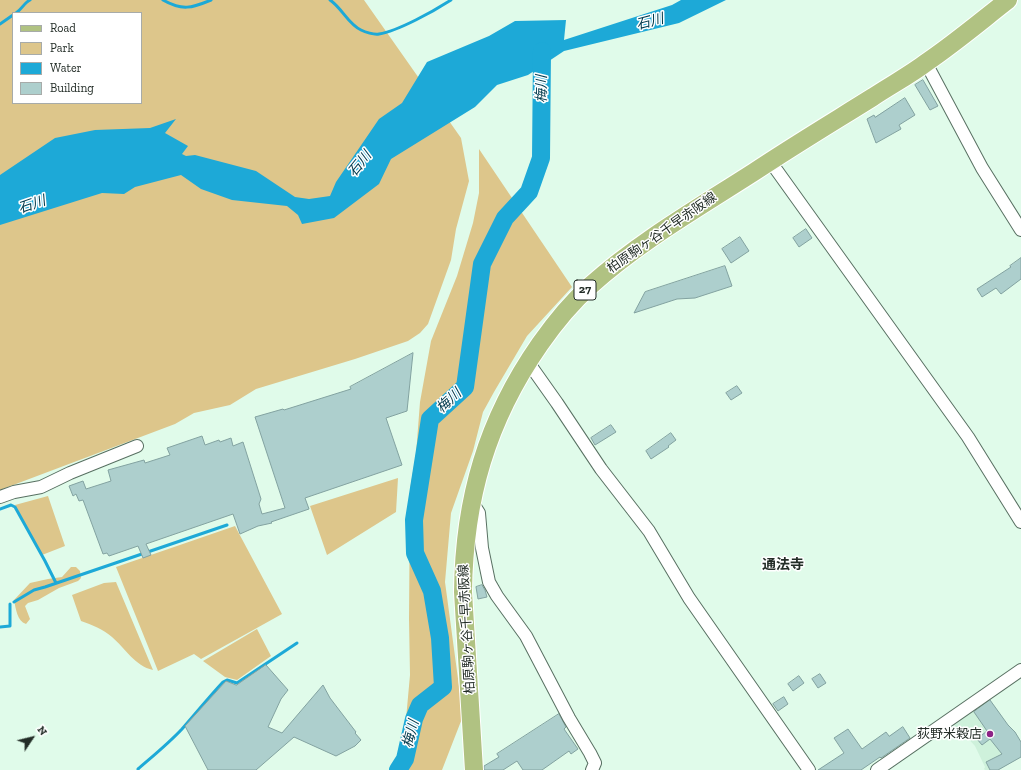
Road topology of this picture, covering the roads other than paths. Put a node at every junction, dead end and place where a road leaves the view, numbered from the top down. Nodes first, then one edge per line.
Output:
1 (1008, 0) edge
2 (926, 63) junction
3 (770, 161) junction
4 (1021, 230) edge
5 (528, 362) junction
6 (137, 446) dead end
7 (0, 497) edge
8 (472, 502) junction
9 (1021, 522) edge
10 (1021, 670) edge
11 (474, 770) edge
12 (592, 770) edge
13 (809, 770) edge
14 (877, 770) edge

1 - 2 main road, 柏原駒ヶ谷千早赤阪線 / 27
2 - 3 main road, 柏原駒ヶ谷千早赤阪線 / 27
2 - 4 street
3 - 5 main road, 柏原駒ヶ谷千早赤阪線 / 27
3 - 9 street
5 - 8 main road, 柏原駒ヶ谷千早赤阪線 / 27
5 - 13 street
6 - 7 street
8 - 11 main road, 柏原駒ヶ谷千早赤阪線 / 27
8 - 12 street
10 - 14 street

